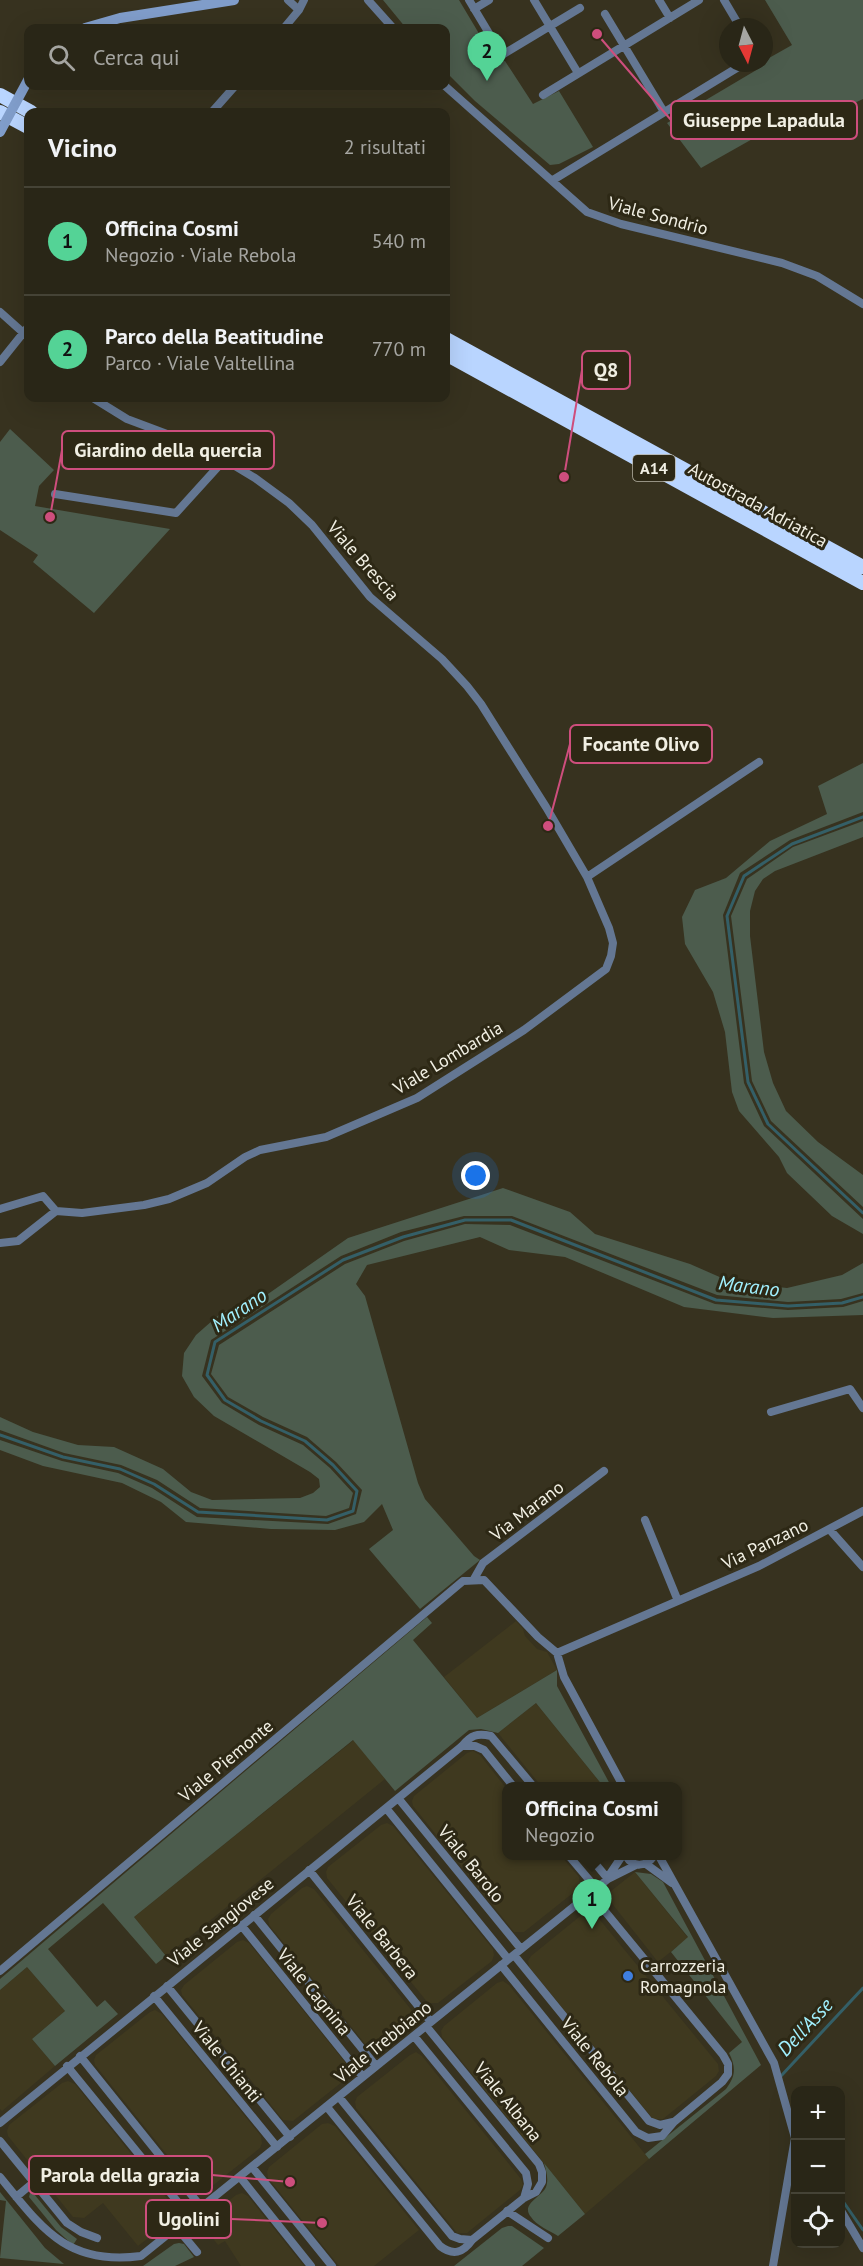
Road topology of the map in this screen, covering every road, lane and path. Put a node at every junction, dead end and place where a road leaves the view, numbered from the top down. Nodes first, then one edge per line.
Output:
1 (234, 0) edge
2 (288, 0) edge
3 (304, 0) edge
4 (369, 0) edge
5 (469, 0) edge
6 (489, 0) edge
7 (534, 0) edge
8 (659, 0) edge
9 (699, 0) edge
10 (724, 0) edge
11 (580, 8) dead end
12 (474, 9) junction
13 (299, 10) junction
14 (605, 14) dead end
15 (670, 18) junction
16 (735, 18) edge
17 (100, 24) edge
18 (287, 24) edge
19 (390, 24) edge
20 (550, 26) junction
21 (624, 46) junction
22 (730, 72) edge
23 (578, 73) junction
24 (24, 87) edge
25 (231, 90) edge
26 (450, 90) edge
27 (0, 95) edge
28 (543, 95) dead end
29 (24, 108) edge
30 (216, 108) edge
31 (0, 112) edge
32 (664, 112) junction
33 (24, 125) edge
34 (0, 132) edge
35 (553, 180) junction
36 (863, 304) edge
37 (0, 312) edge
38 (24, 330) edge
39 (24, 335) edge
40 (450, 341) edge
41 (450, 356) edge
42 (0, 362) edge
43 (100, 402) edge
44 (225, 459) junction
45 (55, 494) dead end
46 (863, 567) edge
47 (863, 583) edge
48 (759, 762) dead end
49 (587, 877) junction
50 (606, 969) joint
51 (0, 1209) edge
52 (56, 1211) junction
53 (0, 1243) edge
54 (863, 1408) edge
55 (771, 1412) dead end
56 (604, 1471) dead end
57 (863, 1511) edge
58 (645, 1520) dead end
59 (830, 1530) junction
60 (863, 1567) edge
61 (474, 1579) junction
62 (678, 1601) junction
63 (557, 1653) junction
64 (462, 1746) junction
65 (510, 1782) edge
66 (530, 1782) edge
67 (620, 1782) edge
68 (398, 1798) junction
69 (386, 1808) junction
70 (572, 1860) edge
71 (592, 1860) edge
72 (621, 1860) edge
73 (628, 1860) edge
74 (649, 1860) edge
75 (661, 1860) edge
76 (646, 1863) junction
77 (636, 1864) junction
78 (309, 1870) junction
79 (608, 1879) junction
80 (673, 1884) junction
81 (593, 1891) junction
82 (254, 1915) junction
83 (242, 1925) junction
84 (521, 1949) junction
85 (511, 1957) junction
86 (501, 1965) junction
87 (0, 1971) edge
88 (167, 1986) junction
89 (154, 1996) junction
90 (429, 2024) junction
91 (414, 2036) junction
92 (80, 2056) junction
93 (68, 2066) junction
94 (376, 2066) junction
95 (363, 2077) junction
96 (339, 2097) junction
97 (327, 2106) junction
98 (674, 2122) junction
99 (0, 2123) edge
100 (791, 2124) edge
101 (290, 2137) junction
102 (795, 2140) edge
103 (0, 2141) edge
104 (277, 2147) junction
105 (252, 2167) junction
106 (0, 2177) edge
107 (240, 2177) junction
108 (34, 2182) junction
109 (16, 2197) junction
110 (524, 2198) junction
111 (202, 2208) junction
112 (507, 2211) junction
113 (190, 2217) junction
114 (845, 2217) edge
115 (177, 2228) junction
116 (97, 2238) dead end
117 (548, 2238) dead end
118 (472, 2240) junction
119 (863, 2248) edge
120 (197, 2252) dead end
121 (311, 2266) edge
122 (332, 2266) edge
123 (773, 2266) edge

1 - 17 main road
2 - 13 street
3 - 13 street
4 - 19 street
5 - 12 street
6 - 12 street
7 - 20 street
8 - 15 street
9 - 15 street
10 - 16 street
11 - 20 street
12 - 20 street
13 - 18 street
14 - 21 street
15 - 21 street
20 - 23 street
21 - 23 street
21 - 32 street
22 - 32 street
23 - 28 street
24 - 34 main road, bridge
25 - 30 street
26 - 35 street, Viale Sondrio
27 - 29 highway
31 - 33 highway
32 - 35 street
35 - 36 street, Viale Sondrio
37 - 38 street
39 - 42 street
40 - 46 highway, Autostrada Adriatica / A14
41 - 47 highway, Autostrada Adriatica / A14
43 - 44 street, Viale Brescia
44 - 45 street
44 - 49 street, Viale Brescia
48 - 49 street
49 - 50 street, Viale Brescia
50 - 52 street, Viale Lombardia
51 - 52 street, Viale Lombardia
52 - 53 street
54 - 55 street
56 - 61 street, Via Marano
57 - 59 street, Via Panzano
58 - 62 street
59 - 60 street
59 - 62 street, Via Panzano
61 - 63 street
61 - 87 street, Viale Piemonte
62 - 63 street, Via Panzano
63 - 67 street
64 - 65 street
64 - 66 street, Viale Sangiovese
64 - 68 street, Viale Sangiovese
68 - 69 street, Viale Sangiovese
68 - 84 street, Viale Barolo
69 - 78 street, Viale Sangiovese
69 - 85 street, Viale Barolo
70 - 81 street
71 - 79 street
72 - 79 street, Viale Trebbiano
73 - 77 street
74 - 76 street
75 - 80 street
76 - 77 street
76 - 80 street
77 - 79 street, Viale Trebbiano
78 - 82 street, Viale Sangiovese
78 - 90 street, Viale Barbera
79 - 81 street, Viale Trebbiano
80 - 100 street
81 - 84 street, Viale Trebbiano
81 - 98 street, Viale Rebola
82 - 83 street, Viale Sangiovese
82 - 94 street, Viale Cagnina
83 - 88 street, Viale Sangiovese
83 - 95 street, Viale Cagnina
84 - 85 street, Viale Trebbiano
85 - 86 street, Viale Trebbiano
85 - 98 street, Viale Rebola
86 - 90 street, Viale Trebbiano
86 - 98 street, Viale Rebola
88 - 89 street, Viale Sangiovese
88 - 101 street, Viale Chianti
89 - 92 street, Viale Sangiovese
89 - 104 street, Viale Chianti
90 - 91 street, Viale Trebbiano
90 - 110 street, Viale Albana
91 - 94 street, Viale Trebbiano
91 - 110 street, Viale Albana
92 - 93 street, Viale Sangiovese
92 - 111 street
93 - 99 street, Viale Sangiovese
93 - 113 street
94 - 95 street, Viale Trebbiano
95 - 96 street, Viale Trebbiano
96 - 97 street, Viale Trebbiano
96 - 118 street
97 - 101 street, Viale Trebbiano
97 - 118 street, Viale Albana
101 - 104 street, Viale Trebbiano
102 - 123 street
103 - 108 street
104 - 105 street, Viale Trebbiano
105 - 107 street, Viale Trebbiano
105 - 122 street
106 - 109 street, Viale Trebbiano
107 - 111 street, Viale Trebbiano
107 - 121 street
108 - 109 street
108 - 116 street
109 - 115 street, Viale Trebbiano
110 - 112 street, Viale Albana
111 - 113 street, Viale Trebbiano
112 - 117 street
112 - 118 street, Viale Albana
113 - 115 street, Viale Trebbiano
114 - 119 street
115 - 120 street

